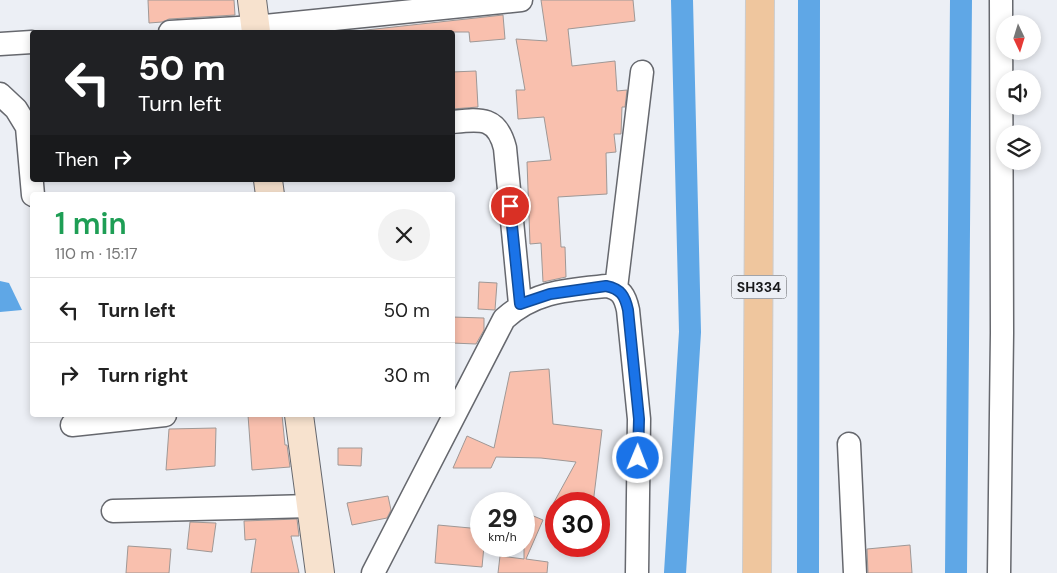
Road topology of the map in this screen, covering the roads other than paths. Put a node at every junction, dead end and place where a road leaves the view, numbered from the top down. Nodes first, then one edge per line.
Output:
1 (252, 0) edge
2 (521, 0) edge
3 (760, 0) edge
4 (1001, 0) edge
5 (255, 30) edge
6 (30, 42) edge
7 (0, 44) edge
8 (642, 72) dead end
9 (0, 94) edge
10 (455, 122) edge
11 (30, 157) edge
12 (616, 288) junction
13 (520, 304) junction
14 (455, 414) edge
15 (147, 417) edge
16 (299, 417) edge
17 (453, 417) edge
18 (72, 425) dead end
19 (850, 444) dead end
20 (311, 506) junction
21 (113, 511) dead end
22 (320, 573) edge
23 (373, 573) edge
24 (637, 573) edge
25 (757, 573) edge
26 (855, 573) edge
27 (999, 573) edge

1 - 5 street
2 - 5 street
3 - 25 main road, SH334
4 - 27 street
6 - 7 street
8 - 12 street
9 - 11 street
10 - 13 street
12 - 13 street
12 - 24 street
13 - 14 street
15 - 18 street
16 - 20 street
17 - 23 street
19 - 26 street
20 - 21 street
20 - 22 street

